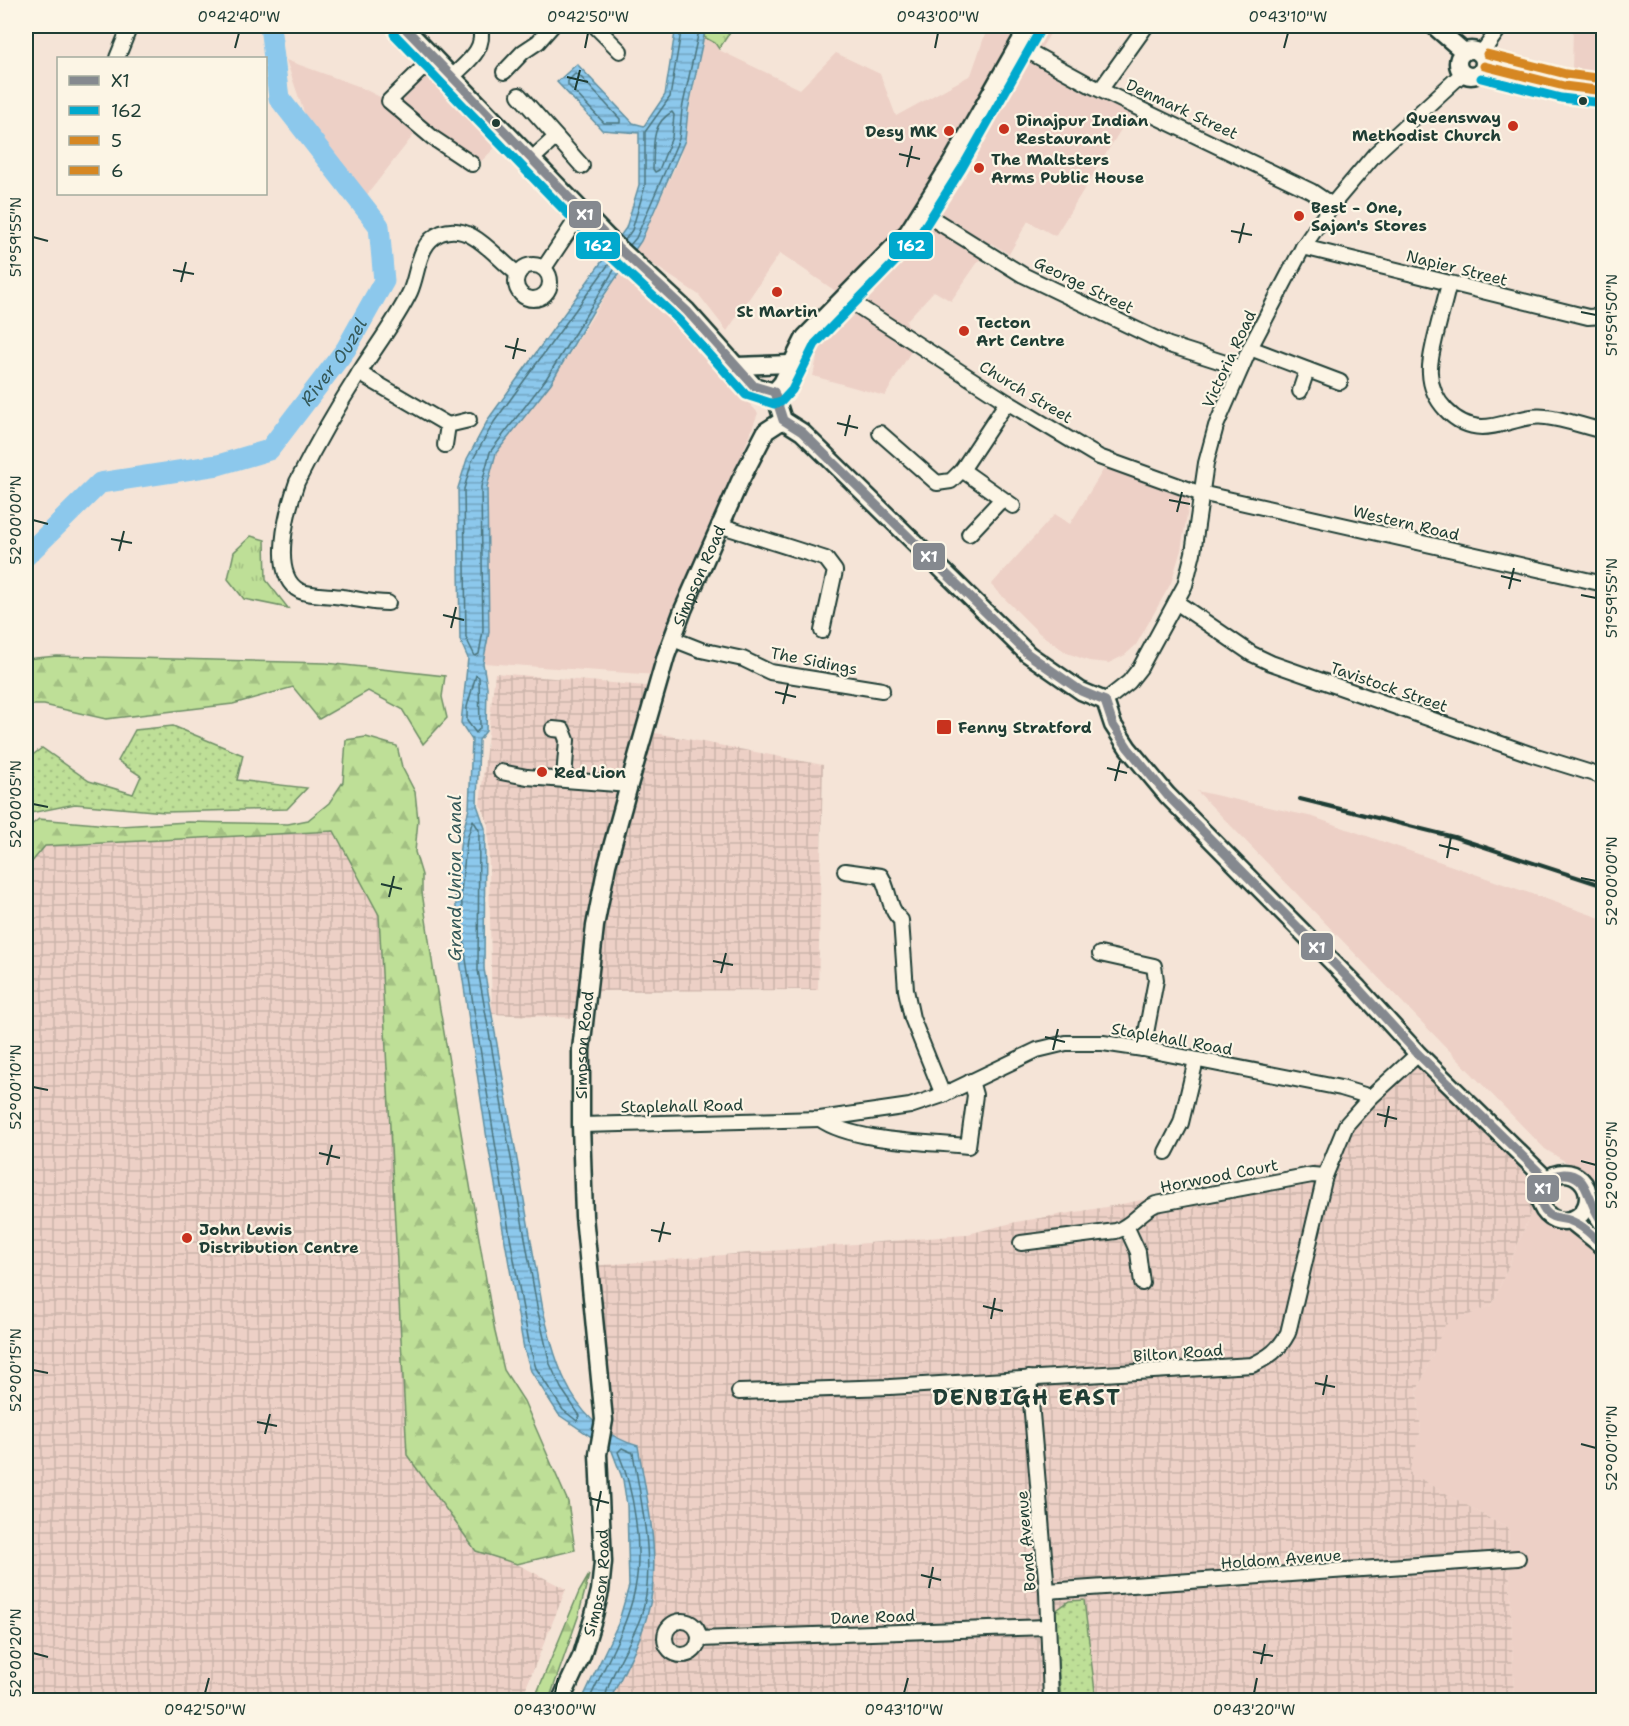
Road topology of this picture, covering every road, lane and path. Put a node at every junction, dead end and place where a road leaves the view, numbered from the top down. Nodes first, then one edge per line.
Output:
1 (130, 26) edge
2 (403, 26) edge
3 (480, 26) edge
4 (552, 26) edge
5 (1029, 26) edge
6 (1146, 26) edge
7 (1434, 26) edge
8 (1502, 26) edge
9 (603, 28) edge
10 (1017, 45) junction
11 (620, 51) dead end
12 (117, 57) edge
13 (434, 57) junction
14 (1476, 57) junction
15 (504, 72) dead end
16 (1463, 73) joint
17 (452, 77) junction
18 (1101, 89) junction
19 (1604, 91) edge
20 (519, 96) dead end
21 (556, 137) junction
22 (532, 159) junction
23 (472, 164) dead end
24 (582, 166) dead end
25 (1332, 205) junction
26 (582, 211) junction
27 (922, 212) junction
28 (1303, 247) junction
29 (544, 268) junction
30 (518, 274) junction
31 (1449, 283) junction
32 (843, 297) junction
33 (1604, 316) edge
34 (1250, 348) junction
35 (790, 364) junction
36 (737, 366) junction
37 (1241, 368) junction
38 (1307, 370) junction
39 (358, 373) junction
40 (1340, 382) dead end
41 (774, 392) junction
42 (1300, 392) dead end
43 (1007, 402) junction
44 (469, 420) dead end
45 (783, 420) junction
46 (448, 425) junction
47 (1604, 431) edge
48 (880, 433) dead end
49 (444, 445) dead end
50 (962, 470) junction
51 (1201, 493) junction
52 (719, 525) junction
53 (969, 534) dead end
54 (1604, 584) edge
55 (388, 603) dead end
56 (1176, 603) junction
57 (822, 632) dead end
58 (673, 639) junction
59 (882, 690) dead end
60 (1106, 701) junction
61 (553, 729) dead end
62 (501, 772) dead end
63 (1604, 777) edge
64 (564, 778) junction
65 (629, 785) junction
66 (845, 871) dead end
67 (1100, 954) dead end
68 (1143, 1049) junction
69 (1418, 1054) junction
70 (1196, 1060) junction
71 (971, 1081) junction
72 (943, 1095) junction
73 (1371, 1097) junction
74 (820, 1119) junction
75 (581, 1125) junction
76 (1166, 1152) dead end
77 (1325, 1176) junction
78 (1547, 1180) junction
79 (1588, 1201) junction
80 (1570, 1220) junction
81 (1604, 1225) edge
82 (1128, 1228) junction
83 (1022, 1243) dead end
84 (1604, 1247) edge
85 (1142, 1283) dead end
86 (1029, 1378) junction
87 (739, 1392) dead end
88 (1518, 1558) dead end
89 (1047, 1591) junction
90 (1048, 1627) junction
91 (699, 1639) dead end
92 (561, 1701) edge
93 (1051, 1701) edge

1 - 12 street
2 - 13 street
3 - 17 street
4 - 15 street
5 - 10 street
6 - 18 street
7 - 14 street
8 - 14 street
9 - 11 street
10 - 18 street, Denmark Street
10 - 27 street
13 - 17 street
13 - 23 street
14 - 16 street
14 - 19 street
16 - 25 street, Victoria Road
17 - 22 street
18 - 25 street, Denmark Street
20 - 21 street
21 - 22 street
21 - 24 street
22 - 26 street
25 - 28 street, Victoria Road
26 - 29 street
26 - 36 street
27 - 32 street
27 - 37 street, George Street
28 - 31 street, Napier Street
28 - 34 street, Victoria Road
29 - 30 street
29 - 30 street
30 - 39 street
31 - 33 street, Napier Street
31 - 47 street
32 - 35 street
32 - 43 street, Church Street
34 - 37 street, Victoria Road
34 - 38 street
35 - 36 street
35 - 41 street
36 - 41 street
37 - 51 street, Victoria Road
38 - 40 street
38 - 42 street
39 - 46 street
39 - 55 street
41 - 45 street
43 - 50 street
43 - 51 street, Church Street
44 - 46 street
45 - 52 street, Simpson Road
45 - 60 street
46 - 49 street
48 - 50 street
50 - 53 street
51 - 54 street, Western Road
51 - 56 street, Victoria Road
52 - 57 street
52 - 58 street, Simpson Road
56 - 60 street, Victoria Road
56 - 63 street, Tavistock Street
58 - 59 street, The Sidings
58 - 65 street, Simpson Road
60 - 69 street
61 - 64 street
62 - 64 street
64 - 65 street
65 - 75 street, Simpson Road
66 - 72 street
67 - 68 street
68 - 70 street, Staplehall Road
68 - 71 street, Staplehall Road
69 - 73 street, Bilton Road
69 - 78 street
70 - 73 street, Staplehall Road
70 - 76 street
71 - 72 street, Staplehall Road
71 - 74 street, Staplehall Road
72 - 74 street, Staplehall Road
73 - 77 street, Bilton Road
74 - 75 street, Staplehall Road
75 - 92 street, Simpson Road
77 - 82 street, Horwood Court
77 - 86 street, Bilton Road
78 - 79 street
78 - 80 street
79 - 80 street
79 - 81 street
80 - 84 street
82 - 83 street
82 - 85 street
86 - 87 street, Bilton Road
86 - 89 street, Bond Avenue
88 - 89 street, Holdom Avenue
89 - 90 street, Bond Avenue
90 - 91 street, Dane Road
90 - 93 street, Bond Avenue

